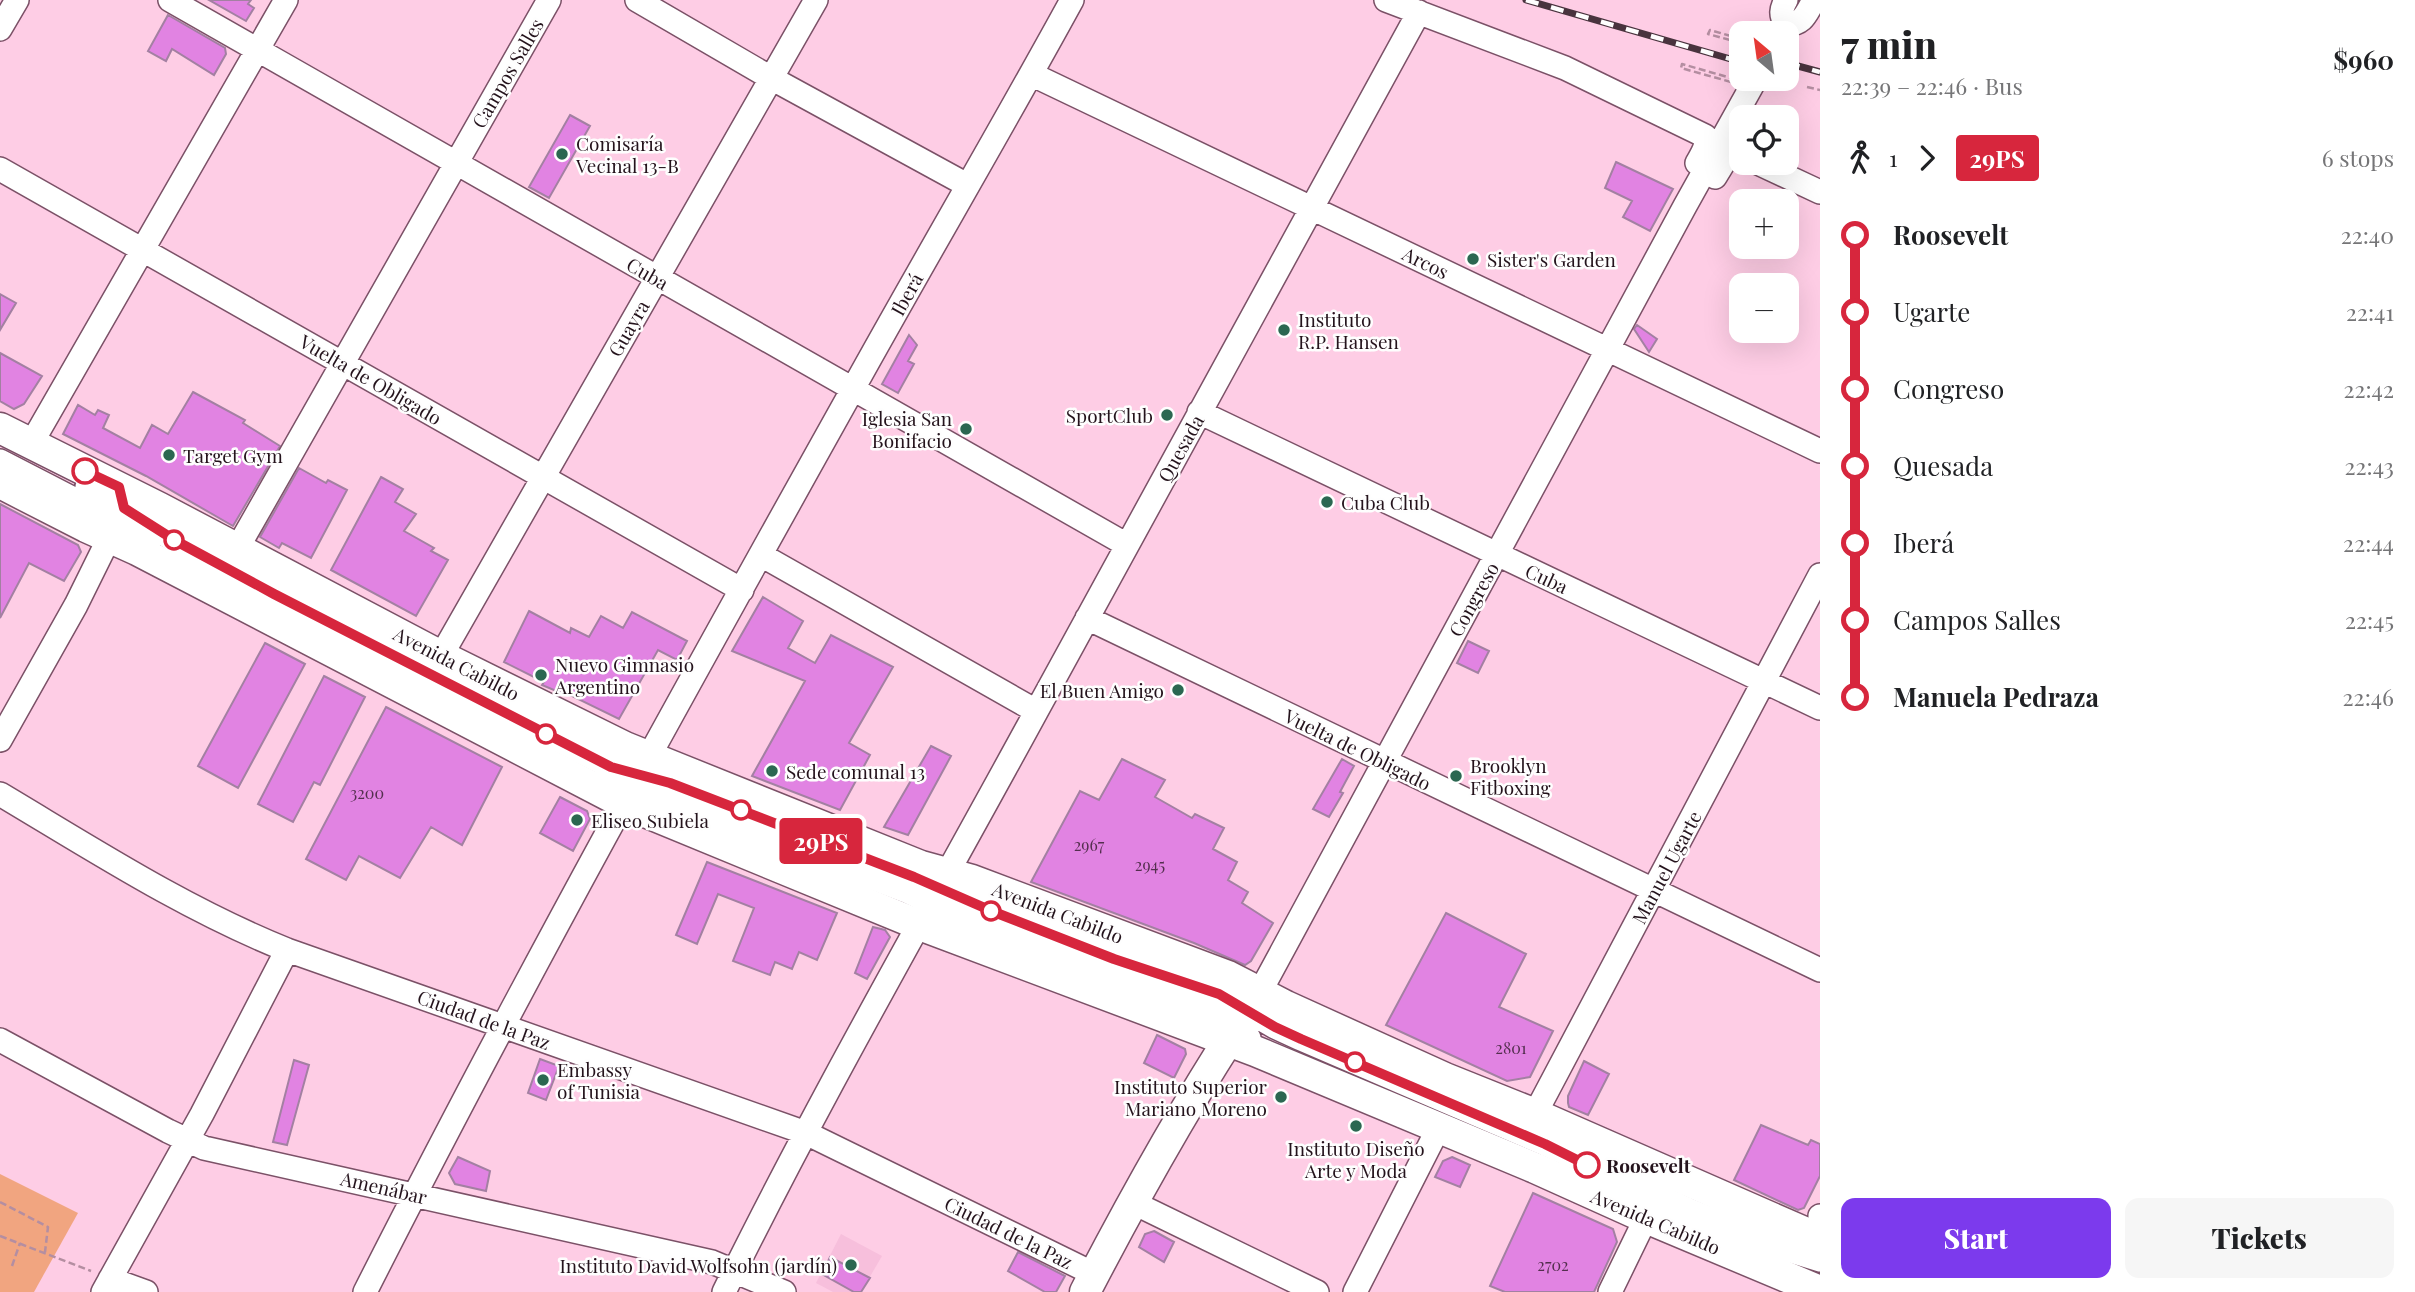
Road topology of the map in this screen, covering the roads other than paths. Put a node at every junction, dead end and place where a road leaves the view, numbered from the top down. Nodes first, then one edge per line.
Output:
1 (17, 0) edge
2 (170, 0) edge
3 (286, 0) edge
4 (550, 0) edge
5 (637, 0) edge
6 (816, 0) edge
7 (1072, 0) edge
8 (1386, 0) edge
9 (1419, 12) junction
10 (0, 29) edge
11 (257, 49) junction
12 (1031, 74) junction
13 (771, 78) junction
14 (1740, 91) edge
15 (1729, 159) edge
16 (456, 163) junction
17 (0, 169) edge
18 (1784, 175) edge
19 (967, 185) junction
20 (1820, 192) edge
21 (1685, 206) junction
22 (1310, 207) junction
23 (143, 248) junction
24 (657, 278) junction
25 (1608, 350) junction
26 (343, 364) junction
27 (853, 388) junction
28 (1199, 412) junction
29 (0, 428) edge
30 (0, 443) edge
31 (31, 444) junction
32 (1820, 451) edge
33 (0, 461) edge
34 (543, 476) junction
35 (0, 483) edge
36 (117, 514) junction
37 (1126, 545) junction
38 (237, 548) junction
39 (761, 555) junction
40 (1497, 555) junction
41 (1820, 575) edge
42 (742, 590) junction
43 (1087, 618) junction
44 (441, 656) junction
45 (1765, 682) junction
46 (1820, 708) edge
47 (1036, 711) junction
48 (0, 740) edge
49 (1384, 761) junction
50 (636, 781) junction
51 (0, 794) edge
52 (1654, 890) junction
53 (933, 897) junction
54 (288, 950) junction
55 (1820, 970) edge
56 (1242, 1018) junction
57 (504, 1026) junction
58 (0, 1040) edge
59 (1439, 1127) junction
60 (806, 1133) junction
61 (186, 1140) junction
62 (1525, 1141) junction
63 (415, 1194) junction
64 (1134, 1203) junction
65 (1820, 1216) edge
66 (1646, 1218) junction
67 (1820, 1222) edge
68 (1820, 1239) edge
69 (1820, 1260) edge
70 (734, 1270) junction
71 (1820, 1274) edge
72 (1090, 1283) edge
73 (106, 1286) edge
74 (1820, 1291) edge
75 (146, 1292) edge
76 (365, 1292) edge
77 (724, 1292) edge
78 (784, 1292) edge
79 (1317, 1292) edge
80 (1355, 1292) edge
81 (1610, 1292) edge

1 - 10 street
2 - 11 street, Cuba
3 - 11 street
4 - 16 street, Campos Salles
5 - 13 street
6 - 13 street, Guayra
7 - 12 street, Iberá
8 - 9 street
9 - 21 street, Congreso
9 - 22 street, Quesada
11 - 16 street, Cuba
11 - 23 street
12 - 19 street, Iberá
12 - 22 street, Arcos
13 - 19 street
13 - 24 street, Guayra
14 - 21 street, Congreso
15 - 21 street, Congreso
16 - 24 street, Cuba
16 - 26 street, Campos Salles
17 - 23 street, Vuelta de Obligado
18 - 20 street
19 - 27 street, Iberá
21 - 25 street, Congreso
22 - 25 street, Arcos
22 - 28 street, Quesada
23 - 26 street, Vuelta de Obligado
23 - 31 street
24 - 27 street, Cuba
24 - 34 street, Guayra
25 - 32 street, Arcos
25 - 40 street, Congreso
26 - 34 street, Vuelta de Obligado
26 - 38 street, Campos Salles
27 - 37 street, Cuba
27 - 39 street, Iberá
28 - 37 street, Quesada
28 - 40 street, Cuba
29 - 31 main road, Avenida Cabildo
30 - 36 street
31 - 36 main road, Avenida Cabildo
33 - 36 street
34 - 42 street, Vuelta de Obligado
34 - 44 street, Guayra
35 - 36 main road, Avenida Cabildo
36 - 38 main road, Avenida Cabildo
36 - 48 street
36 - 50 main road, Avenida Cabildo
37 - 43 street, Quesada
38 - 44 main road, Avenida Cabildo
39 - 42 street, Iberá
39 - 47 street
40 - 45 street, Cuba
40 - 49 street, Congreso
41 - 45 street, Manuel Ugarte
42 - 50 street, Iberá
43 - 47 street, Quesada
43 - 49 street, Vuelta de Obligado
44 - 50 main road, Avenida Cabildo
45 - 46 street, Cuba
45 - 52 street, Manuel Ugarte
47 - 53 street, Quesada
49 - 52 street, Vuelta de Obligado
49 - 56 street, Congreso
50 - 53 main road, Avenida Cabildo
50 - 53 main road, Avenida Cabildo
50 - 57 street, Iberá
51 - 54 street, Ciudad de la Paz
52 - 55 street, Vuelta de Obligado
52 - 62 street, Manuel Ugarte
53 - 56 main road, Avenida Cabildo
53 - 56 main road, Avenida Cabildo
53 - 60 street, Quesada
54 - 57 street, Ciudad de la Paz
54 - 61 street
56 - 59 main road, Avenida Cabildo
56 - 62 main road, Avenida Cabildo
56 - 62 street
56 - 64 main road
57 - 60 street, Ciudad de la Paz
57 - 63 street, Iberá
58 - 61 street, Amenábar
59 - 62 main road, Avenida Cabildo
59 - 80 street
60 - 70 street, Quesada
60 - 72 street, Ciudad de la Paz
61 - 63 street, Amenábar
61 - 73 street
62 - 66 main road, Avenida Cabildo
62 - 68 main road, Avenida Cabildo
62 - 69 street
62 - 71 street
63 - 70 street, Amenábar
63 - 76 street, Iberá
64 - 72 main road
64 - 79 street
65 - 67 street
66 - 74 main road, Avenida Cabildo
66 - 81 street
70 - 77 street, Quesada
70 - 78 street, Amenábar
73 - 75 street

